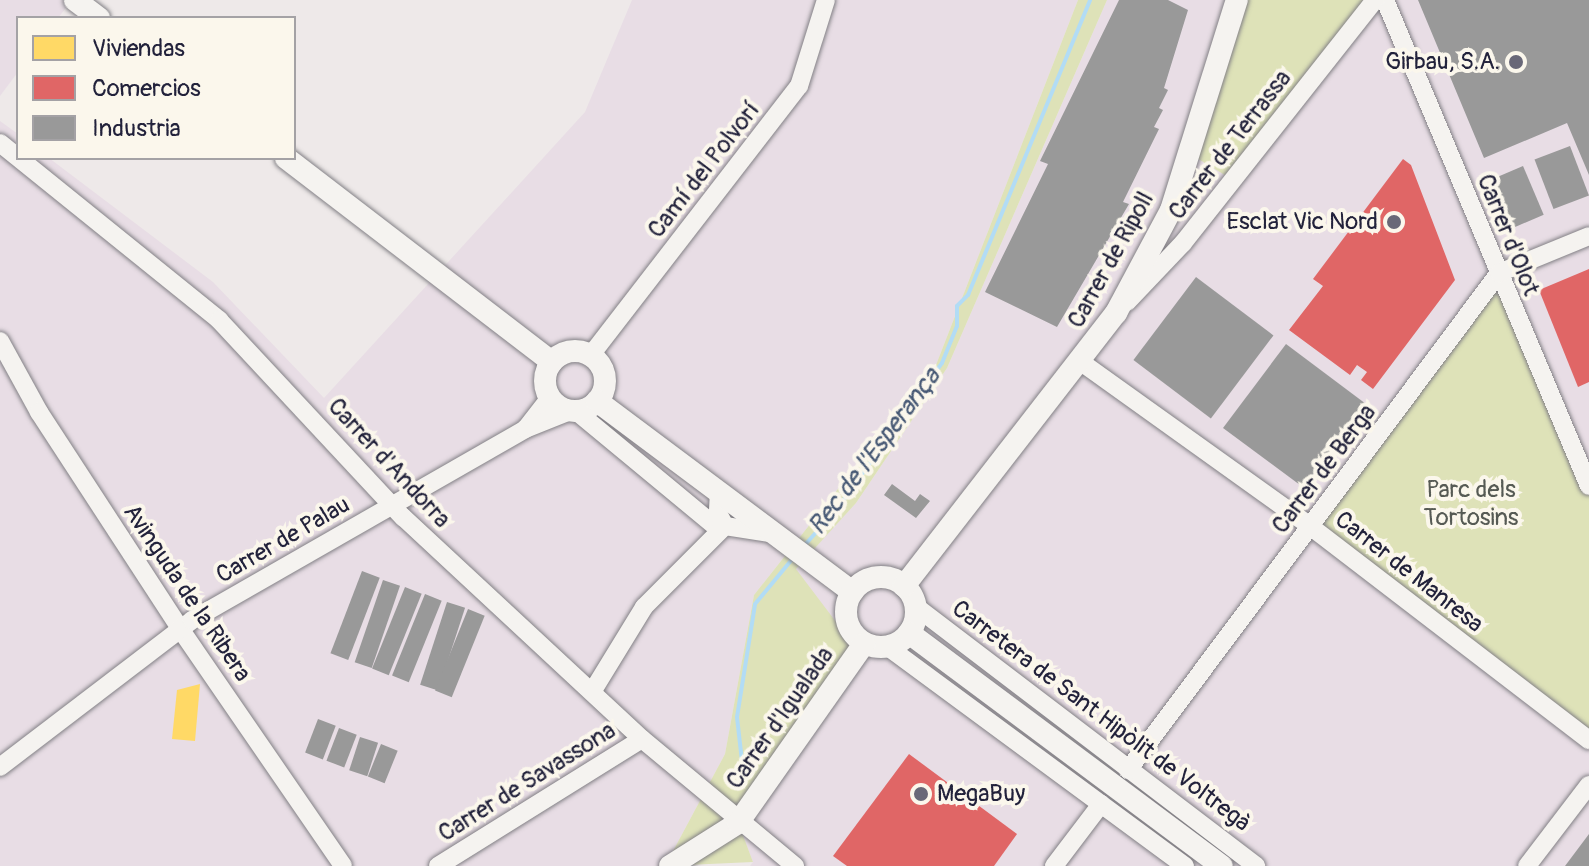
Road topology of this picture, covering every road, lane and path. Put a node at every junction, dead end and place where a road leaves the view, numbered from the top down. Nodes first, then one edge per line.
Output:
1 (75, 0) edge
2 (826, 0) edge
3 (1237, 0) edge
4 (1375, 0) edge
5 (1385, 0) edge
6 (96, 16) edge
7 (0, 143) edge
8 (16, 156) edge
9 (21, 160) edge
10 (289, 160) edge
11 (1589, 236) edge
12 (1499, 273) junction
13 (1116, 313) junction
14 (0, 341) edge
15 (591, 355) junction
16 (552, 362) junction
17 (1081, 362) junction
18 (550, 398) junction
19 (597, 401) junction
20 (573, 411) junction
21 (525, 429) junction
22 (1589, 486) edge
23 (719, 491) junction
24 (392, 505) junction
25 (1310, 526) junction
26 (722, 528) junction
27 (792, 545) junction
28 (904, 586) junction
29 (852, 592) junction
30 (915, 606) junction
31 (181, 630) junction
32 (909, 633) junction
33 (864, 644) junction
34 (888, 647) junction
35 (592, 692) junction
36 (642, 739) junction
37 (1589, 740) edge
38 (0, 767) edge
39 (1128, 770) junction
40 (1589, 785) edge
41 (1101, 804) junction
42 (738, 823) junction
43 (343, 866) edge
44 (438, 866) edge
45 (670, 866) edge
46 (795, 866) edge
47 (1054, 866) edge
48 (1185, 866) edge
49 (1222, 866) edge
50 (1256, 866) edge
51 (1527, 866) edge

1 - 6 street
2 - 15 street, Camí del Polvorí
3 - 13 street, Carrer de Ripoll
4 - 13 street, Carrer de Terrassa
5 - 12 street, Carrer d'Olot
7 - 8 street, Carrer d'Andorra
9 - 24 street, Carrer d'Andorra
10 - 16 street
11 - 12 street
12 - 22 street, Carrer d'Olot
12 - 25 street, Carrer de Berga
13 - 17 street, Carrer de Ripoll
14 - 31 street, Avinguda de la Ribera
15 - 16 street
15 - 19 street
16 - 18 street
17 - 25 street, Carrer de Manresa
17 - 28 street, Carrer de Ripoll
18 - 20 street
18 - 21 street, Carrer de Palau
19 - 20 street
19 - 23 street
20 - 21 street, Carrer de Palau
20 - 26 street
21 - 24 street, Carrer de Palau
23 - 26 street
23 - 27 street
24 - 31 street, Carrer de Palau
24 - 35 street, Carrer d'Andorra
25 - 37 street, Carrer de Manresa
25 - 39 street, Carrer de Berga
26 - 27 street
26 - 35 street
27 - 29 street
28 - 29 street
28 - 30 street
29 - 33 street
30 - 32 street
30 - 39 street, Carretera de Sant Hipòlit de Voltregà
31 - 38 street, Carrer de Palau
31 - 43 street, Avinguda de la Ribera
32 - 34 street
32 - 49 street, Carretera de Sant Hipòlit de Voltregà
33 - 34 street
33 - 42 street, Carrer d'Igualada
34 - 41 street
35 - 36 street, Carrer d'Andorra
36 - 42 street, Carrer d'Andorra
36 - 44 street, Carrer de Savassona
39 - 50 street, Carretera de Sant Hipòlit de Voltregà
40 - 51 street
41 - 47 street
41 - 48 street
42 - 45 street
42 - 46 street, Carrer d'Andorra

